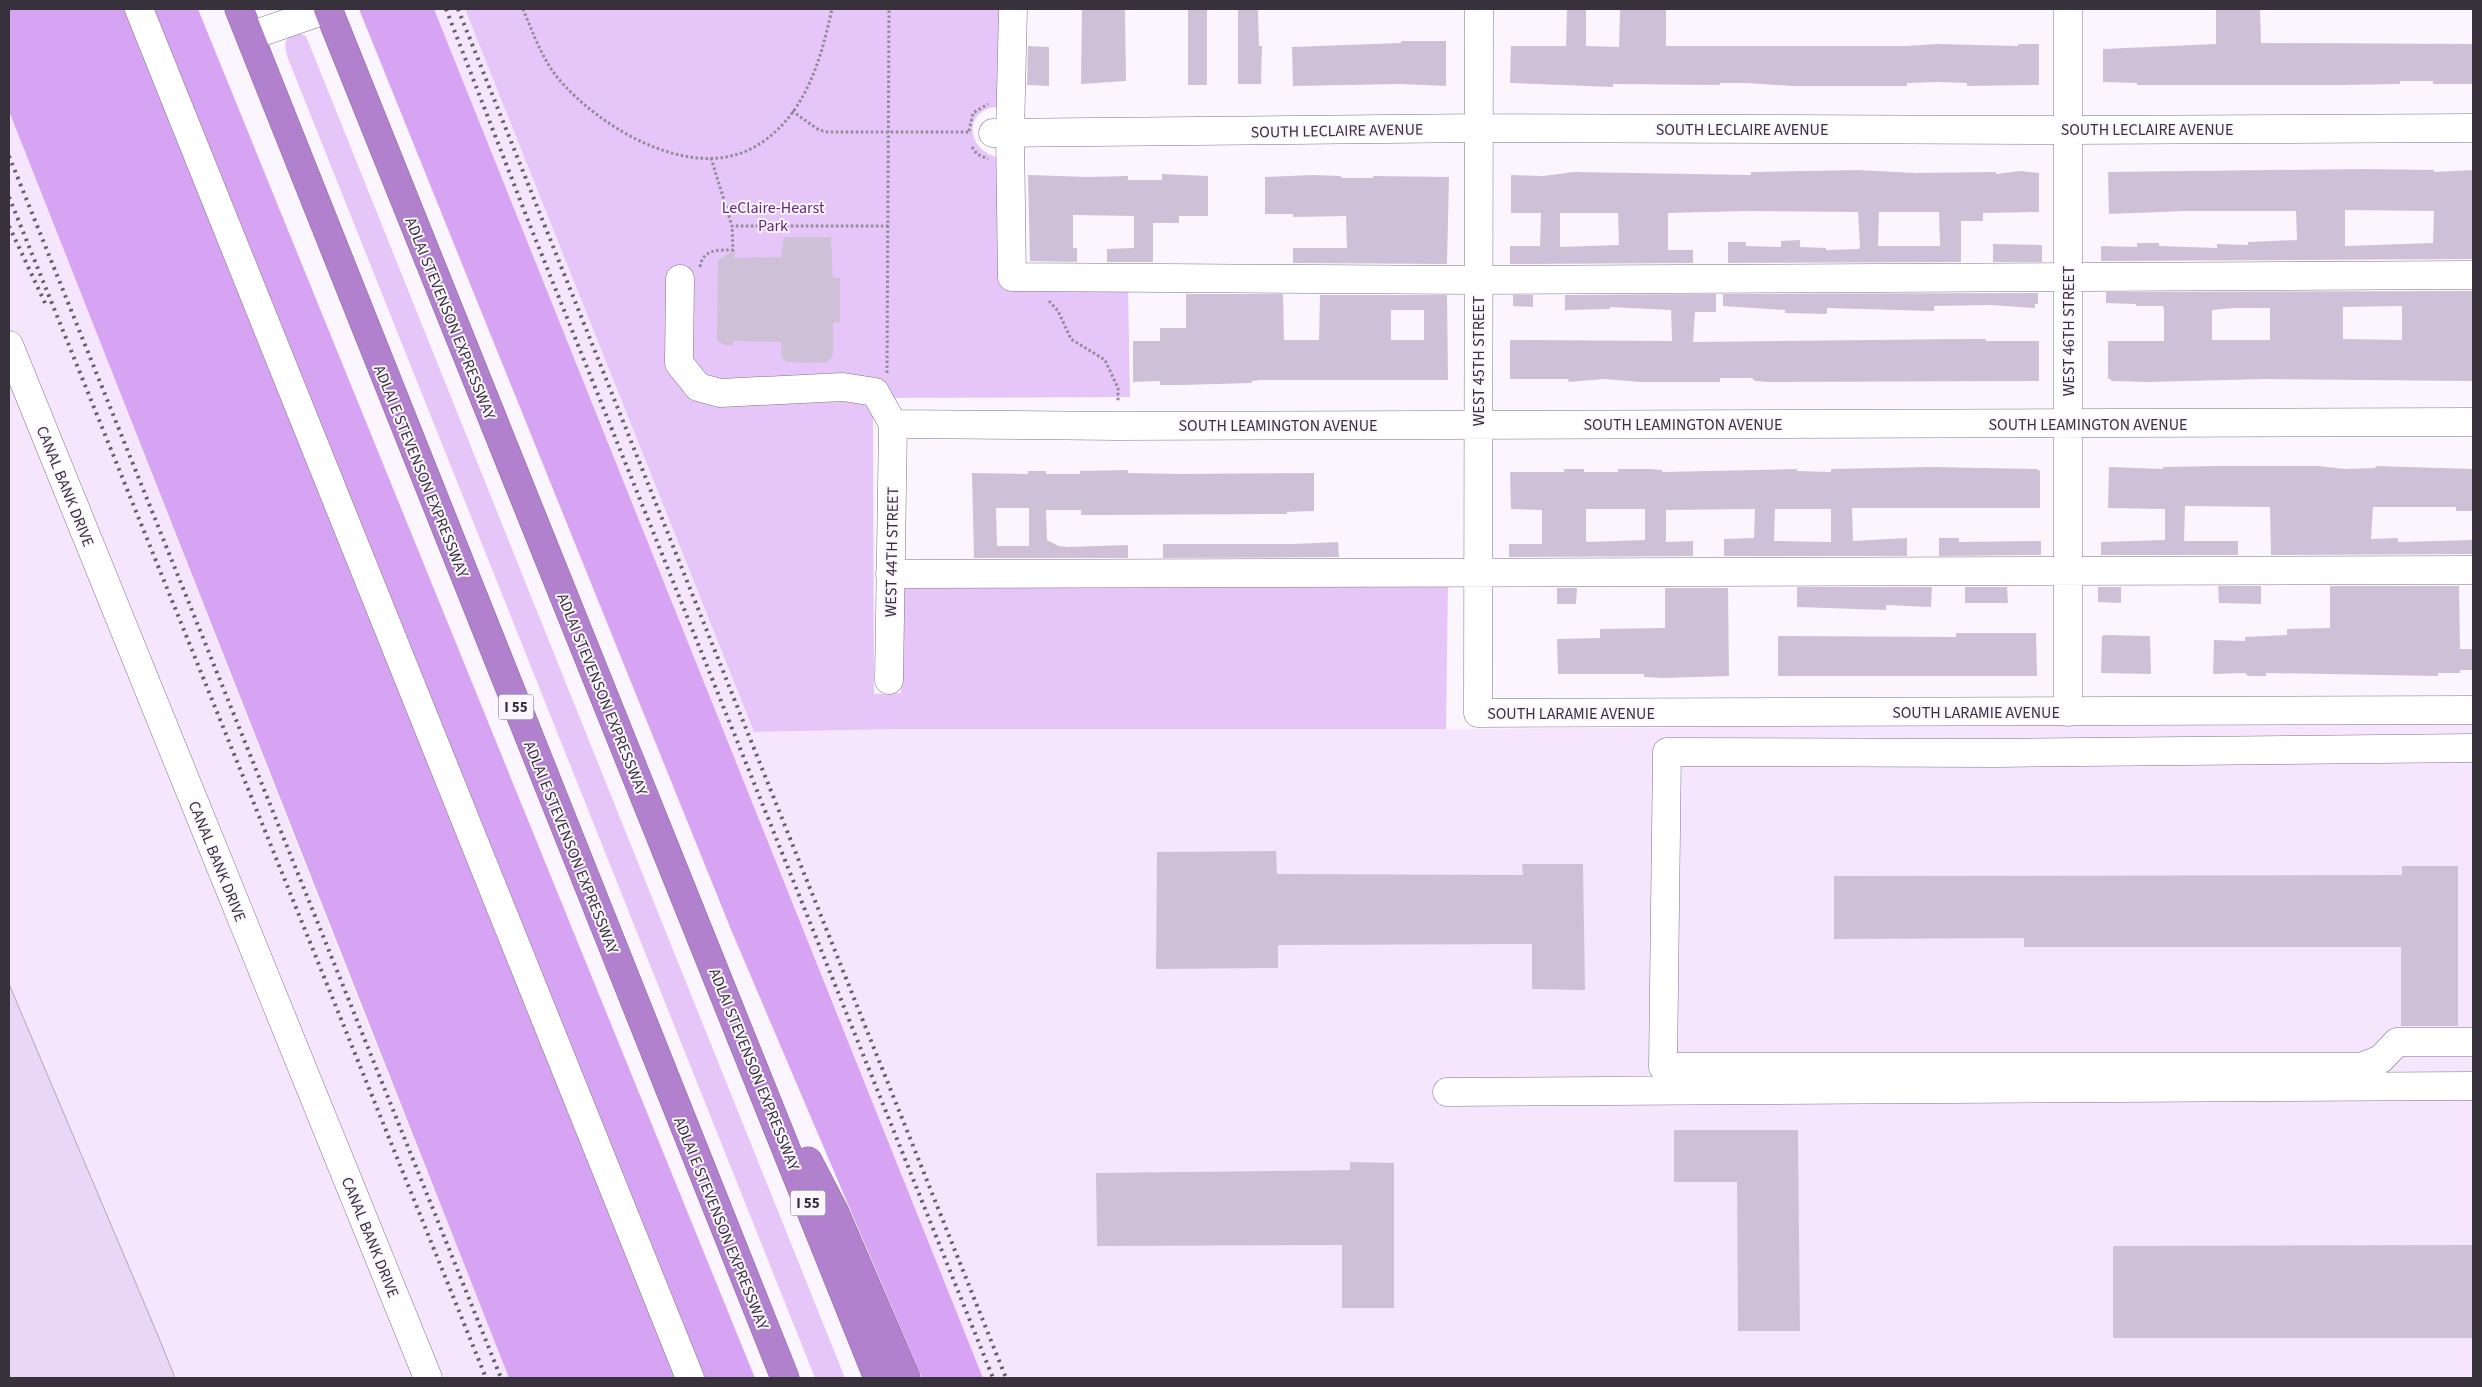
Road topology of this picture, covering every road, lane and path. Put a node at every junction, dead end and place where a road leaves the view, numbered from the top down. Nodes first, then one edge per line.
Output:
1 (139, 9) edge
2 (238, 9) edge
3 (328, 9) edge
4 (523, 9) edge
5 (832, 9) edge
6 (889, 9) edge
7 (1013, 9) edge
8 (1479, 9) edge
9 (2068, 9) edge
10 (250, 36) junction
11 (792, 111) junction
12 (1479, 128) junction
13 (2473, 128) edge
14 (2068, 130) junction
15 (889, 132) junction
16 (992, 133) junction
17 (711, 158) junction
18 (732, 226) junction
19 (889, 226) junction
20 (2473, 275) edge
21 (690, 276) joint
22 (2068, 276) junction
23 (1478, 280) junction
24 (9, 345) edge
25 (887, 379) dead end
26 (2473, 422) edge
27 (893, 424) junction
28 (1478, 424) junction
29 (2068, 424) junction
30 (2473, 570) edge
31 (2068, 573) junction
32 (890, 574) junction
33 (1478, 574) junction
34 (888, 680) dead end
35 (2473, 710) edge
36 (2068, 712) junction
37 (1478, 713) joint
38 (2473, 748) edge
39 (738, 1027) junction
40 (2473, 1042) edge
41 (2473, 1086) edge
42 (1448, 1092) dead end
43 (428, 1378) edge
44 (690, 1378) edge
45 (785, 1378) edge
46 (878, 1378) edge
47 (906, 1378) edge

1 - 44 street
2 - 10 highway, I 55
3 - 10 street
3 - 39 highway, ADLAI STEVENSON EXPRESSWAY / I 55
4 - 17 path
5 - 11 path
6 - 15 path
7 - 16 street
8 - 12 street, WEST 45TH STREET
9 - 14 street, WEST 46TH STREET
10 - 45 highway, ADLAI E STEVENSON EXPRESSWAY / I 55
11 - 15 path
11 - 17 path
12 - 14 street, SOUTH LECLAIRE AVENUE
12 - 16 street, SOUTH LECLAIRE AVENUE
12 - 23 street, WEST 45TH STREET
13 - 14 street, SOUTH LECLAIRE AVENUE
14 - 22 street, WEST 46TH STREET
15 - 16 path
15 - 19 path
16 - 23 street
17 - 18 path
18 - 19 path
18 - 21 path
19 - 25 path
20 - 22 street
21 - 27 street
22 - 23 street
22 - 29 street, WEST 46TH STREET
23 - 28 street, WEST 45TH STREET
24 - 43 street, CANAL BANK DRIVE
26 - 29 street, SOUTH LEAMINGTON AVENUE
27 - 28 street, SOUTH LEAMINGTON AVENUE
27 - 32 street, WEST 44TH STREET
28 - 29 street, SOUTH LEAMINGTON AVENUE
28 - 33 street, WEST 45TH STREET
29 - 31 street, WEST 46TH STREET
30 - 31 street
31 - 33 street
31 - 36 street, WEST 46TH STREET
32 - 33 street
32 - 34 street, WEST 44TH STREET
33 - 37 street, WEST 45TH STREET
35 - 36 street, SOUTH LARAMIE AVENUE
36 - 37 street, SOUTH LARAMIE AVENUE
38 - 40 street
39 - 46 highway, ADLAI STEVENSON EXPRESSWAY / I 55
39 - 47 highway
41 - 42 street

